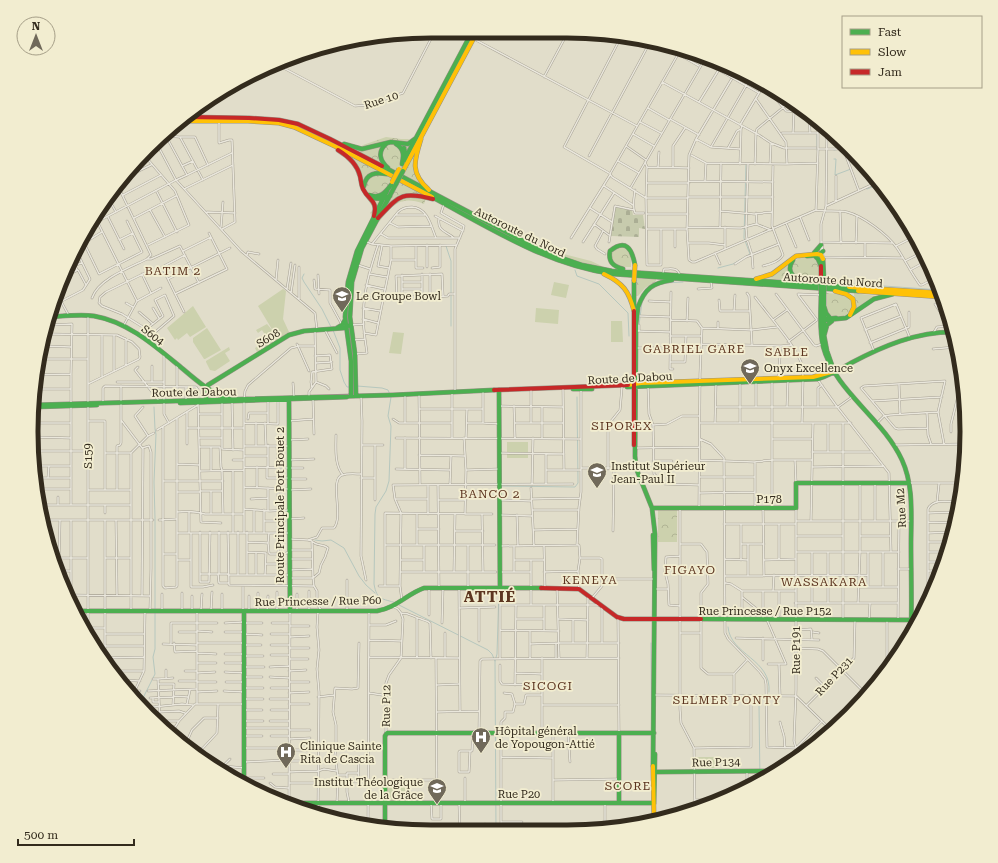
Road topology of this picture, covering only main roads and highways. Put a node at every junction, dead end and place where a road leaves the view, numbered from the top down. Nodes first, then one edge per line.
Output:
1 (470, 38) edge
2 (473, 40) joint
3 (190, 120) edge
4 (191, 120) edge
5 (418, 138) junction
6 (329, 141) junction
7 (399, 143) junction
8 (407, 156) junction
9 (407, 163) junction
10 (402, 164) junction
11 (401, 170) junction
12 (393, 174) junction
13 (393, 184) junction
14 (390, 196) junction
15 (371, 198) junction
16 (383, 199) junction
17 (442, 201) junction
18 (376, 217) junction
19 (821, 243) road end
20 (358, 253) junction
21 (814, 255) junction
22 (632, 271) junction
23 (600, 272) junction
24 (678, 277) junction
25 (822, 279) junction
26 (751, 280) junction
27 (807, 283) junction
28 (828, 289) junction
29 (899, 293) junction
30 (934, 293) edge
31 (822, 294) junction
32 (936, 296) edge
33 (824, 306) junction
34 (634, 311) junction
35 (55, 316) edge
36 (830, 318) junction
37 (822, 320) junction
38 (835, 320) junction
39 (346, 326) junction
40 (947, 332) edge
41 (824, 336) junction
42 (635, 348) junction
43 (353, 369) junction
44 (834, 371) junction
45 (803, 378) junction
46 (772, 380) junction
47 (700, 382) junction
48 (635, 386) junction
49 (206, 388) junction
50 (581, 388) junction
51 (499, 390) junction
52 (453, 392) junction
53 (354, 396) junction
54 (291, 398) junction
55 (244, 400) junction
56 (206, 401) junction
57 (232, 401) junction
58 (162, 402) junction
59 (88, 404) junction
60 (121, 404) junction
61 (39, 406) edge
62 (909, 483) junction
63 (652, 508) junction
64 (499, 588) junction
65 (82, 611) edge
66 (245, 611) junction
67 (290, 611) junction
68 (618, 618) joint
69 (654, 620) junction
70 (911, 620) joint
71 (619, 733) junction
72 (654, 733) junction
73 (765, 771) edge
74 (655, 772) junction
75 (244, 777) edge
76 (384, 802) junction
77 (303, 803) edge
78 (619, 803) junction
79 (654, 803) junction
80 (654, 815) edge
81 (385, 822) edge

1 - 2 main road
2 - 5 main road
3 - 6 main road, Autoroute du Nord
4 - 6 main road, Autoroute du Nord
5 - 7 main road
5 - 8 main road
5 - 9 main road
5 - 17 main road
6 - 7 main road
6 - 12 main road, Autoroute du Nord
6 - 15 main road
7 - 8 main road
8 - 9 main road
8 - 10 main road
9 - 11 main road
10 - 11 main road
10 - 12 main road
11 - 13 main road, bridge
12 - 13 main road
12 - 17 main road, Autoroute du Nord
13 - 14 main road
13 - 16 main road
14 - 16 main road
14 - 18 main road
15 - 16 main road
15 - 18 main road
16 - 18 main road
17 - 18 main road
17 - 22 main road, Autoroute du Nord
17 - 23 main road, Autoroute du Nord
18 - 20 main road
19 - 21 main road
20 - 39 main road
20 - 39 main road
21 - 25 main road
21 - 25 main road
21 - 26 main road
21 - 27 main road
22 - 24 main road, Autoroute du Nord
22 - 34 main road, bridge
23 - 24 main road, Autoroute du Nord
23 - 34 main road
24 - 26 main road, Autoroute du Nord
24 - 28 main road, Autoroute du Nord
24 - 42 main road
25 - 31 main road, bridge
26 - 27 main road, Autoroute du Nord
27 - 30 main road, Autoroute du Nord
28 - 29 main road, Autoroute du Nord
28 - 36 main road
29 - 32 main road, Autoroute du Nord
29 - 38 main road
31 - 33 main road
31 - 37 main road
33 - 36 main road
33 - 37 main road
34 - 42 main road
35 - 49 main road, S604
36 - 37 main road
37 - 38 main road
37 - 41 main road
37 - 44 main road
38 - 41 main road
39 - 43 main road
39 - 43 main road
39 - 49 main road, S608
40 - 44 main road, Route de Dabou
41 - 44 main road
42 - 48 main road
43 - 53 main road
44 - 45 main road, Route de Dabou
44 - 45 main road, Route de Dabou
44 - 62 main road, Rue M2
45 - 46 main road, Route de Dabou
45 - 46 main road, Route de Dabou
46 - 47 main road, Route de Dabou
46 - 47 main road, Route de Dabou
47 - 48 main road, Route de Dabou
47 - 48 main road, Route de Dabou
48 - 50 main road, Route de Dabou
48 - 50 main road, Route de Dabou
48 - 63 main road
49 - 56 main road
49 - 57 main road, S604
50 - 51 main road, Route de Dabou
50 - 51 main road, Route de Dabou
51 - 52 main road, Route de Dabou
51 - 52 main road, Route de Dabou
51 - 64 main road
52 - 53 main road, Route de Dabou
53 - 54 main road, Route de Dabou
54 - 55 main road, Route de Dabou
54 - 55 main road
54 - 67 main road, Route Principale Port Bouet 2
55 - 57 main road, Route de Dabou
56 - 57 main road, Route de Dabou
56 - 57 main road
56 - 58 main road, Route de Dabou
56 - 58 main road
58 - 60 main road, Route de Dabou
59 - 60 main road, Route de Dabou
59 - 60 main road, Route de Dabou
59 - 61 main road, Route de Dabou
62 - 63 main road, P178
62 - 70 main road, Rue M2
63 - 69 main road
64 - 67 main road, Rue Princesse / Rue P60
64 - 68 main road, Rue Princesse / Rue P60
65 - 66 main road, Rue Princesse / Rue P60
66 - 67 main road, Rue Princesse / Rue P60
66 - 75 main road
68 - 69 main road, Rue Princesse / Rue P152
69 - 70 main road, Rue Princesse / Rue P152
69 - 72 main road
71 - 72 main road
71 - 76 main road
71 - 78 main road
72 - 74 main road
72 - 79 main road
73 - 74 main road, Rue P134
74 - 79 main road
76 - 77 main road, Rue P20
76 - 78 main road, Rue P20
76 - 81 main road
78 - 79 main road, Rue P20
79 - 80 main road

